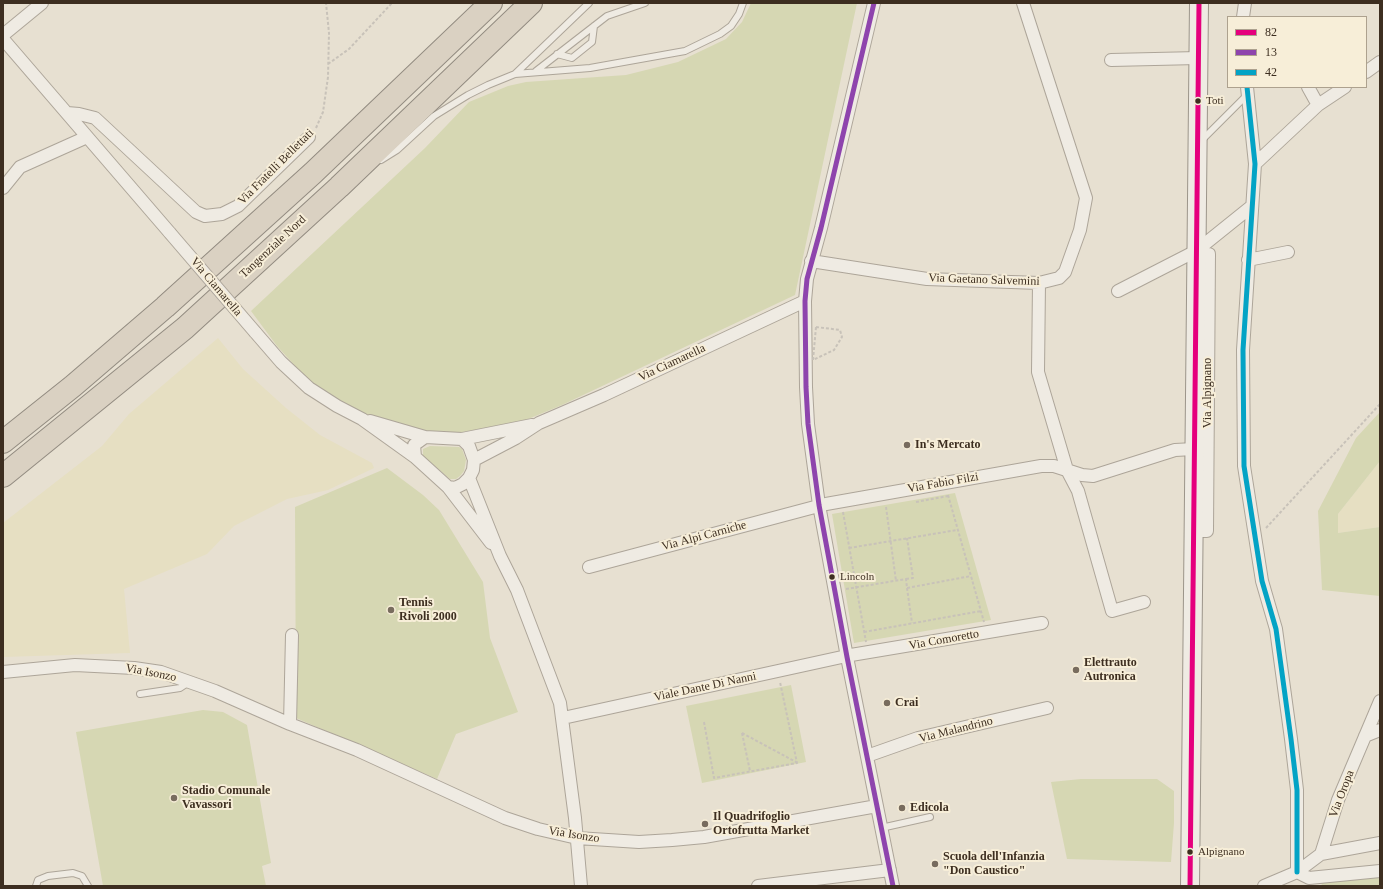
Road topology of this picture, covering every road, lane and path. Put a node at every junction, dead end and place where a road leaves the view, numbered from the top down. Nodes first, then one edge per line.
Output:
1 (42, 3) edge
2 (326, 3) edge
3 (392, 3) edge
4 (491, 3) edge
5 (531, 3) edge
6 (589, 3) edge
7 (645, 3) edge
8 (743, 3) edge
9 (874, 3) edge
10 (1023, 3) edge
11 (1199, 3) edge
12 (1245, 3) edge
13 (1243, 16) edge
14 (594, 26) junction
15 (3, 35) edge
16 (3, 39) edge
17 (558, 54) junction
18 (1198, 58) junction
19 (1111, 60) dead end
20 (1380, 62) edge
21 (328, 64) junction
22 (1367, 71) edge
23 (536, 72) junction
24 (514, 74) junction
25 (1309, 88) edge
26 (1344, 88) edge
27 (1247, 91) edge
28 (1318, 105) junction
29 (67, 113) junction
30 (87, 137) junction
31 (309, 137) joint
32 (1198, 145) junction
33 (378, 162) dead end
34 (1255, 164) junction
35 (371, 166) dead end
36 (339, 187) junction
37 (3, 188) edge
38 (1252, 206) junction
39 (1196, 251) junction
40 (1288, 252) dead end
41 (1248, 260) junction
42 (811, 261) junction
43 (1039, 284) junction
44 (1118, 291) dead end
45 (805, 302) junction
46 (816, 327) joint
47 (1380, 404) edge
48 (362, 419) junction
49 (539, 423) junction
50 (425, 436) junction
51 (462, 439) junction
52 (3, 442) edge
53 (1194, 449) junction
54 (415, 457) junction
55 (474, 460) junction
56 (20, 463) junction
57 (1067, 470) junction
58 (3, 476) edge
59 (469, 478) junction
60 (944, 483) junction
61 (448, 487) junction
62 (3, 489) edge
63 (841, 501) junction
64 (819, 505) junction
65 (886, 506) dead end
66 (958, 530) junction
67 (1194, 531) junction
68 (907, 538) junction
69 (1256, 539) junction
70 (892, 540) junction
71 (849, 548) junction
72 (500, 556) junction
73 (589, 567) dead end
74 (971, 576) junction
75 (906, 579) junction
76 (896, 581) junction
77 (856, 587) junction
78 (907, 588) junction
79 (835, 591) junction
80 (1144, 602) dead end
81 (981, 611) junction
82 (912, 623) junction
83 (1042, 623) dead end
84 (864, 632) junction
85 (987, 632) junction
86 (292, 635) dead end
87 (868, 652) junction
88 (847, 657) junction
89 (3, 672) edge
90 (190, 681) junction
91 (781, 687) dead end
92 (140, 694) dead end
93 (1380, 701) edge
94 (1047, 708) dead end
95 (563, 718) junction
96 (704, 722) dead end
97 (290, 724) junction
98 (1380, 730) edge
99 (1365, 736) junction
100 (867, 756) junction
101 (797, 763) junction
102 (750, 771) junction
103 (877, 806) junction
104 (930, 817) dead end
105 (881, 828) junction
106 (576, 838) junction
107 (1380, 843) edge
108 (1321, 854) junction
109 (890, 870) junction
110 (1380, 871) edge
111 (1298, 872) junction
112 (36, 886) edge
113 (88, 886) edge
114 (581, 886) edge
115 (758, 886) edge
116 (893, 886) edge
117 (1190, 886) edge
118 (1264, 886) edge

1 - 15 street
2 - 21 path, Via Fratelli Bellettati
3 - 21 path
4 - 52 highway
5 - 36 highway, Tangenziale Nord
6 - 24 lane
7 - 14 lane
8 - 23 lane
9 - 42 street
10 - 43 street, Via Gaetano Salvemini
11 - 18 street, Via Alpignano
12 - 13 street
14 - 17 lane
14 - 17 lane
16 - 29 street, Via Ciamarella
17 - 23 lane
18 - 19 street
18 - 32 street, Via Alpignano
20 - 22 street
21 - 31 path, Via Fratelli Bellettati
23 - 24 lane
24 - 33 lane
25 - 28 street
26 - 28 street
27 - 32 lane
27 - 34 street
28 - 34 street
29 - 30 street, Via Ciamarella
29 - 31 street, Via Fratelli Bellettati
30 - 37 street
30 - 48 street, Via Ciamarella, bridge
32 - 39 street, Via Alpignano
34 - 38 street
35 - 36 lane
36 - 56 highway, Tangenziale Nord
38 - 39 street
38 - 41 street
39 - 44 street
39 - 53 street, Via Alpignano
39 - 67 street, Via Alpignano
40 - 41 street
41 - 69 street
42 - 43 street, Via Gaetano Salvemini
42 - 45 street
43 - 57 street
45 - 49 street, Via Ciamarella
45 - 64 street
46 - 46 path
47 - 69 path
48 - 50 street, Via Ciamarella
48 - 54 street, Via Ciamarella
49 - 51 street, Via Ciamarella
49 - 55 street, Via Ciamarella
50 - 51 street
50 - 54 street
51 - 55 street
53 - 57 street, Via Fabio Filzi
53 - 67 street, Via Alpignano
54 - 61 street
55 - 59 street
56 - 58 highway, Tangenziale Nord
56 - 62 highway
57 - 60 street, Via Fabio Filzi
57 - 80 street
59 - 61 street
59 - 72 street
60 - 63 street, Via Fabio Filzi
60 - 66 path
61 - 72 street
63 - 64 street, Via Fabio Filzi
63 - 71 path
64 - 73 street, Via Alpi Carniche
64 - 79 street
65 - 70 path
66 - 68 path
66 - 74 path
67 - 117 street, Via Alpignano
68 - 70 path
68 - 75 path
69 - 111 street
70 - 71 path
70 - 76 path
71 - 77 path
72 - 95 street
74 - 78 path
74 - 81 path
75 - 76 path
75 - 78 path
76 - 77 path
77 - 79 path
77 - 84 path
78 - 82 path
79 - 88 street
81 - 82 path
81 - 85 path
82 - 84 path
83 - 85 street, Via Comoretto
84 - 87 path
85 - 87 street, Via Comoretto
86 - 97 street
87 - 88 street, Via Comoretto
88 - 95 street, Viale Dante Di Nanni
88 - 100 street
89 - 90 street, Via Isonzo
90 - 92 lane
90 - 97 street, Via Isonzo
91 - 101 path
93 - 99 street, Via Oropa
94 - 100 street, Via Malandrino
95 - 106 street
96 - 102 path
97 - 106 street, Via Isonzo
98 - 99 street
99 - 108 street, Via Oropa
100 - 103 street
101 - 102 path
101 - 102 path
103 - 105 street
103 - 106 street, Via Isonzo
104 - 105 lane
105 - 109 street
106 - 114 street
107 - 108 street
108 - 111 street
109 - 115 street
109 - 116 street
110 - 111 street
111 - 118 street
112 - 113 lane

